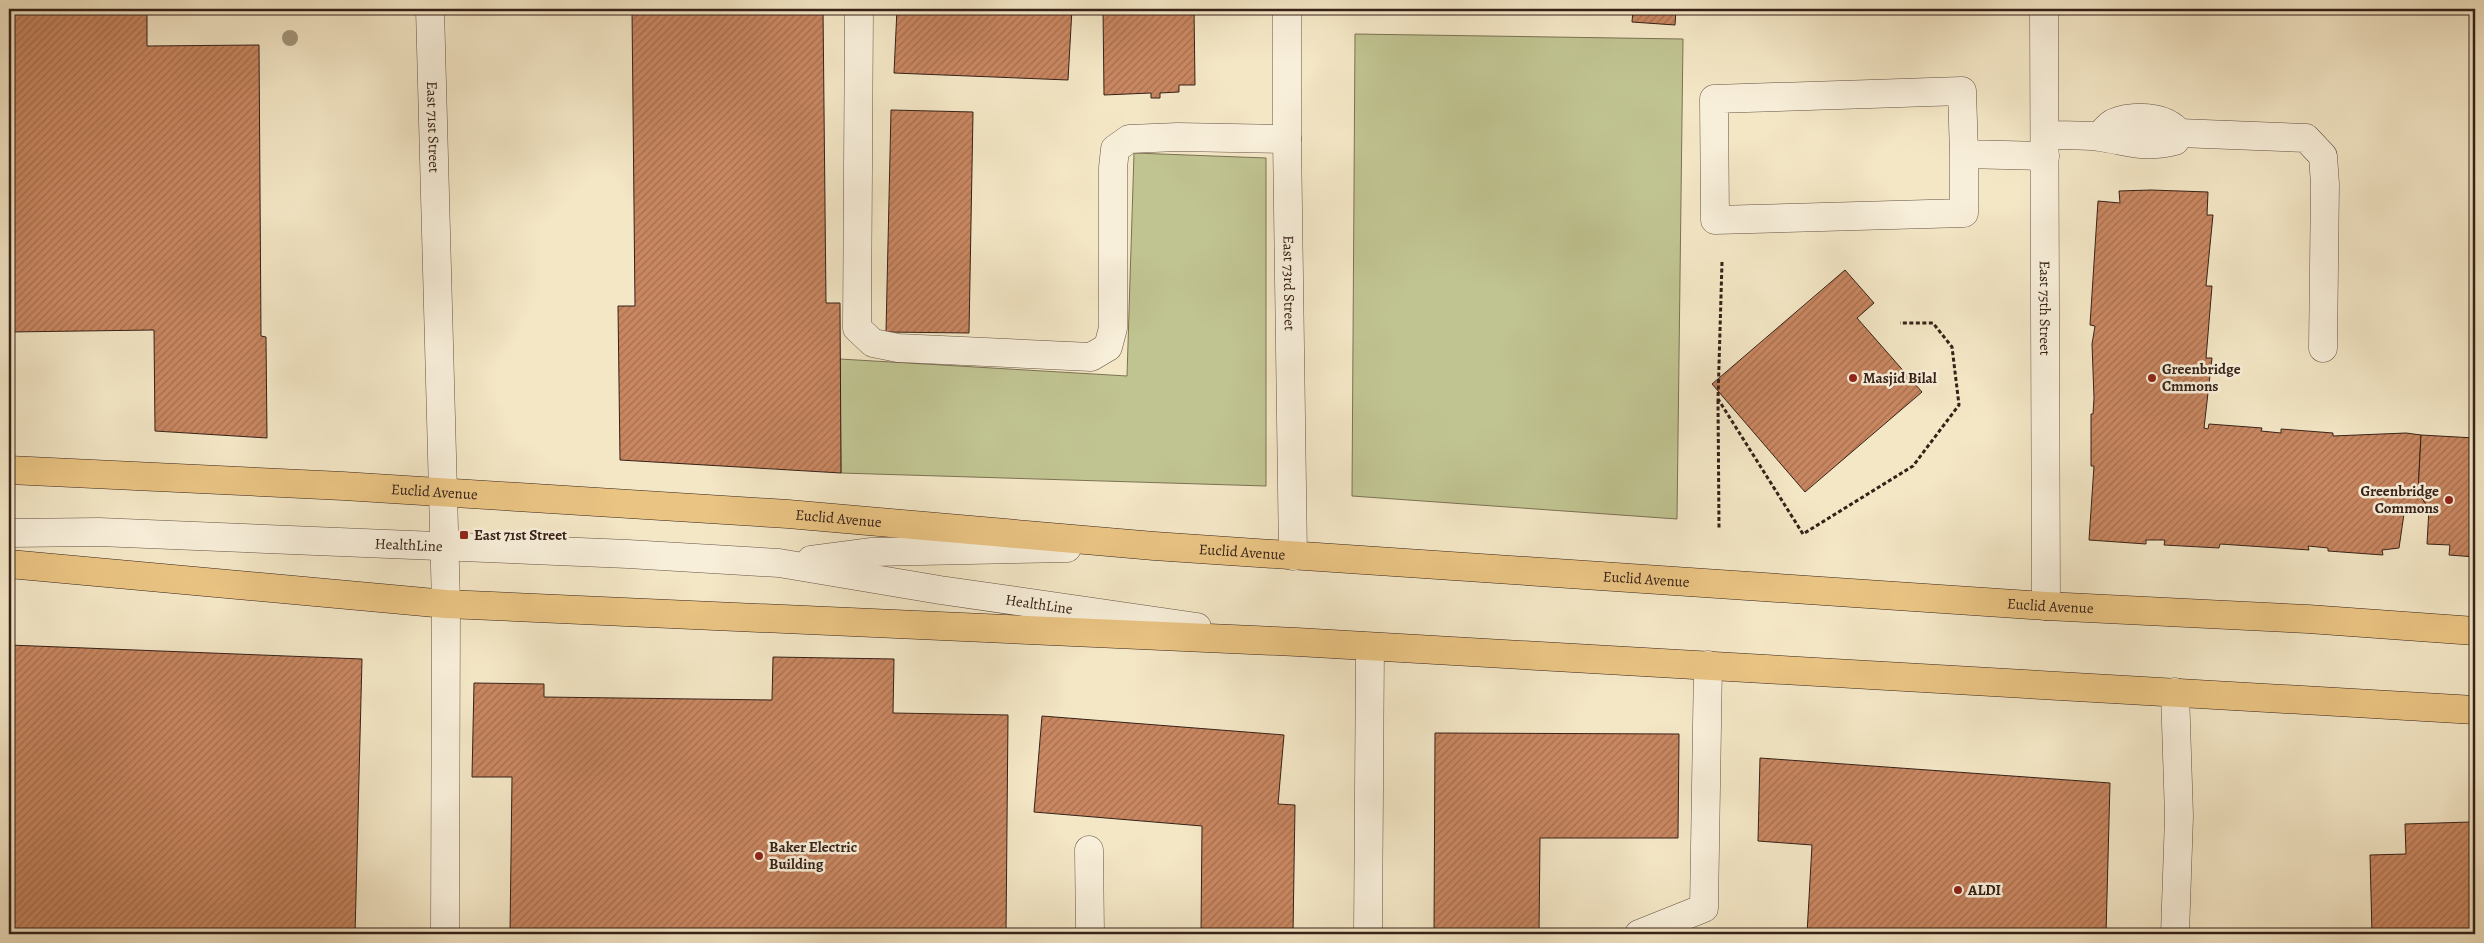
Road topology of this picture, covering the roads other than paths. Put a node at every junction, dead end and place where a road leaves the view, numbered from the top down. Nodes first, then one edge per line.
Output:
1 (430, 9) edge
2 (859, 9) edge
3 (1287, 9) edge
4 (2044, 9) edge
5 (1287, 139) junction
6 (2045, 146) junction
7 (1964, 154) junction
8 (2323, 348) dead end
9 (9, 470) edge
10 (442, 492) junction
11 (9, 519) edge
12 (99, 532) junction
13 (9, 533) edge
14 (444, 546) junction
15 (1154, 546) junction
16 (1293, 556) junction
17 (779, 563) junction
18 (9, 564) edge
19 (446, 604) junction
20 (2046, 606) junction
21 (2475, 631) edge
22 (1297, 642) junction
23 (1370, 647) junction
24 (1708, 666) junction
25 (2175, 692) junction
26 (2475, 710) edge
27 (1089, 850) dead end
28 (445, 934) edge
29 (1090, 934) edge
30 (1368, 934) edge
31 (1639, 934) edge
32 (2175, 934) edge

1 - 10 street, East 71st Street
2 - 5 street
3 - 5 street, East 73rd Street
4 - 6 street, East 75th Street
5 - 16 street, East 73rd Street
6 - 7 street
6 - 8 street
6 - 20 street, East 75th Street
7 - 7 street
9 - 10 main road, Euclid Avenue
10 - 14 street, East 71st Street
10 - 15 main road, Euclid Avenue
11 - 12 street, HealthLine
12 - 13 street, HealthLine
12 - 14 street, HealthLine
14 - 17 street, HealthLine
14 - 19 street, East 71st Street
15 - 16 main road, Euclid Avenue
15 - 17 street, HealthLine
16 - 20 main road, Euclid Avenue
17 - 22 street, HealthLine
18 - 19 main road
19 - 22 main road
19 - 28 street, East 71st Street
20 - 21 main road, Euclid Avenue
22 - 23 main road
23 - 24 main road
23 - 30 street
24 - 25 main road
24 - 31 street
25 - 26 main road
25 - 32 street
27 - 29 street

